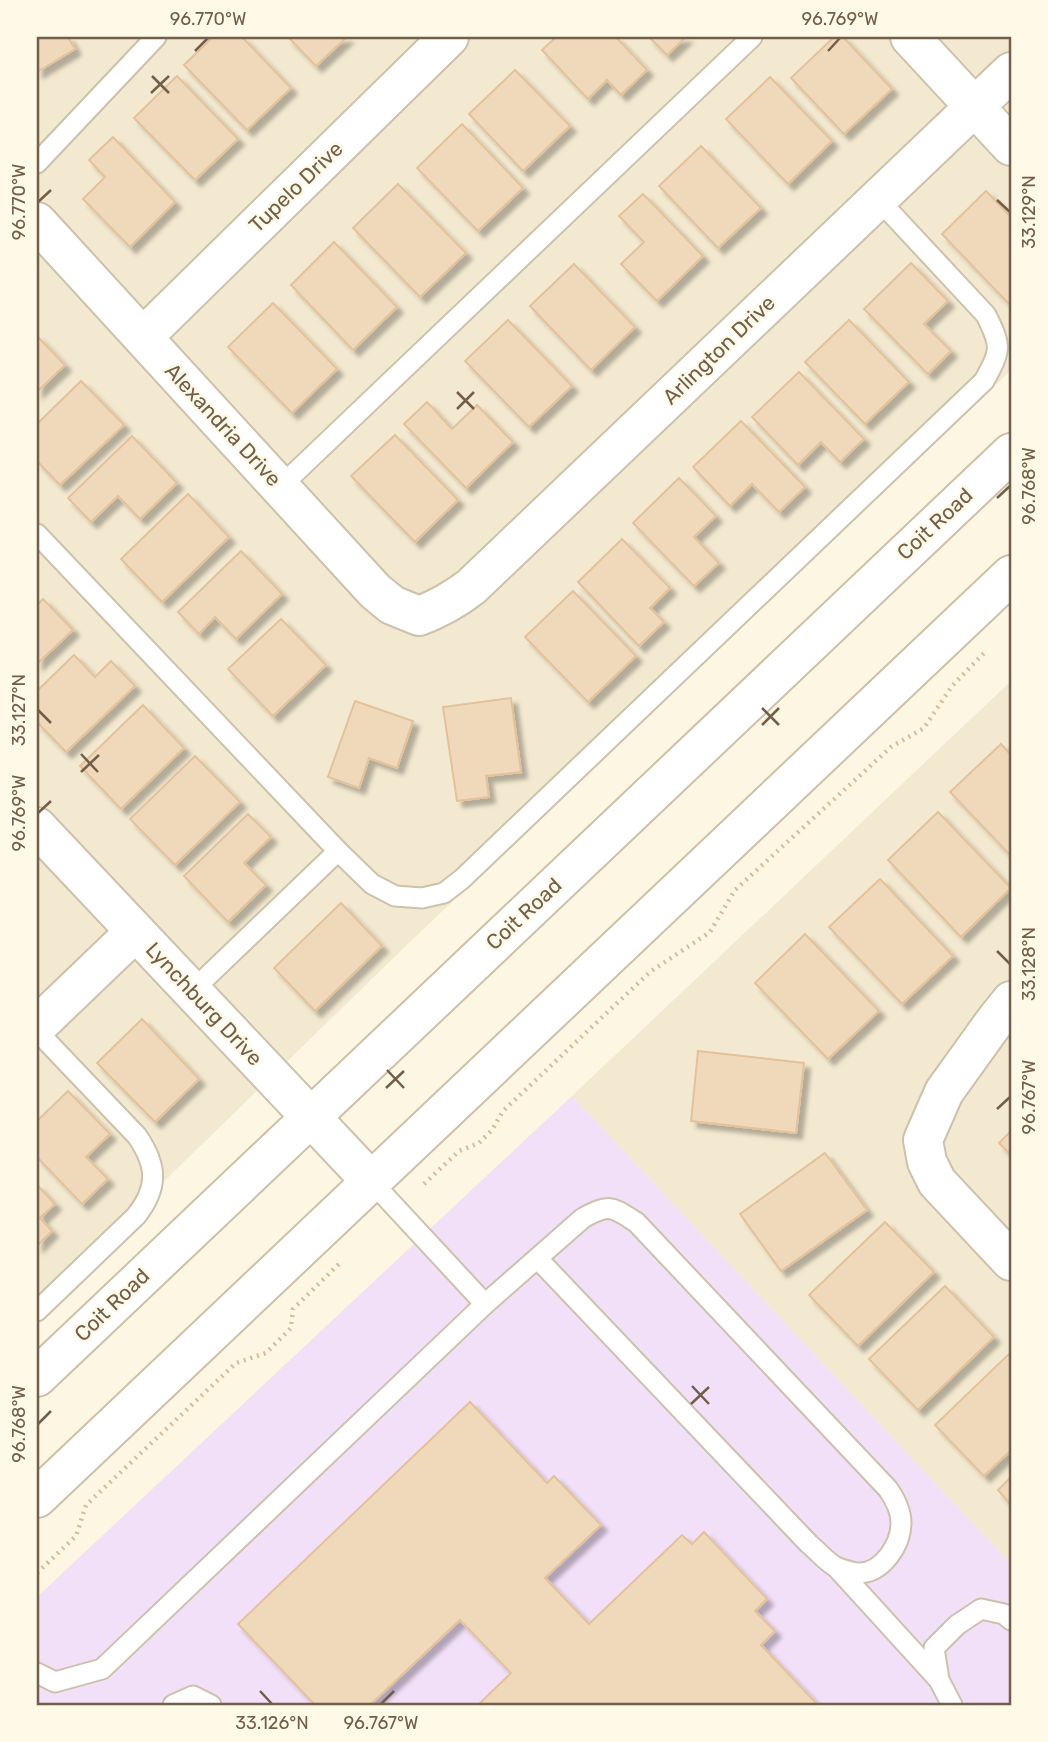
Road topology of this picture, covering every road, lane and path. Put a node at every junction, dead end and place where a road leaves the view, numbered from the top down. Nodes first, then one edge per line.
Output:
1 (449, 37) edge
2 (752, 37) edge
3 (910, 37) edge
4 (150, 39) edge
5 (1011, 72) edge
6 (975, 106) junction
7 (1011, 146) edge
8 (37, 163) edge
9 (878, 199) junction
10 (37, 222) edge
11 (143, 337) junction
12 (1011, 453) edge
13 (280, 487) junction
14 (37, 534) edge
15 (1011, 575) edge
16 (419, 616) joint
17 (989, 648) dead end
18 (37, 827) edge
19 (338, 851) junction
20 (135, 932) junction
21 (191, 992) junction
22 (1011, 1001) edge
23 (37, 1029) edge
24 (310, 1116) junction
25 (371, 1181) junction
26 (397, 1209) junction
27 (538, 1259) junction
28 (1011, 1261) edge
29 (339, 1264) dead end
30 (485, 1304) junction
31 (37, 1311) edge
32 (37, 1377) edge
33 (37, 1498) edge
34 (836, 1568) junction
35 (37, 1573) edge
36 (1011, 1620) edge
37 (37, 1673) edge
38 (939, 1680) junction
39 (173, 1705) edge
40 (211, 1705) edge
41 (952, 1705) edge

1 - 11 street, Tupelo Drive
2 - 13 lane
3 - 6 street
4 - 8 lane
5 - 6 street, Arlington Drive
6 - 7 street
6 - 9 street, Arlington Drive
9 - 16 street, Arlington Drive
9 - 19 lane
10 - 11 street, Alexandria Drive
11 - 13 street, Alexandria Drive
12 - 24 street, Coit Road
13 - 16 street, Alexandria Drive
14 - 19 lane
15 - 25 street
17 - 26 path
18 - 20 street, Lynchburg Drive
19 - 21 lane
20 - 21 street, Lynchburg Drive
20 - 23 street
21 - 24 street, Lynchburg Drive
22 - 28 street
23 - 31 lane
24 - 25 street, Lynchburg Drive
24 - 32 street, Coit Road
25 - 26 lane
25 - 33 street
26 - 30 lane
27 - 30 lane
27 - 34 lane
27 - 34 lane
29 - 35 path
30 - 37 lane
34 - 38 lane
36 - 38 lane
38 - 41 lane
39 - 40 lane

